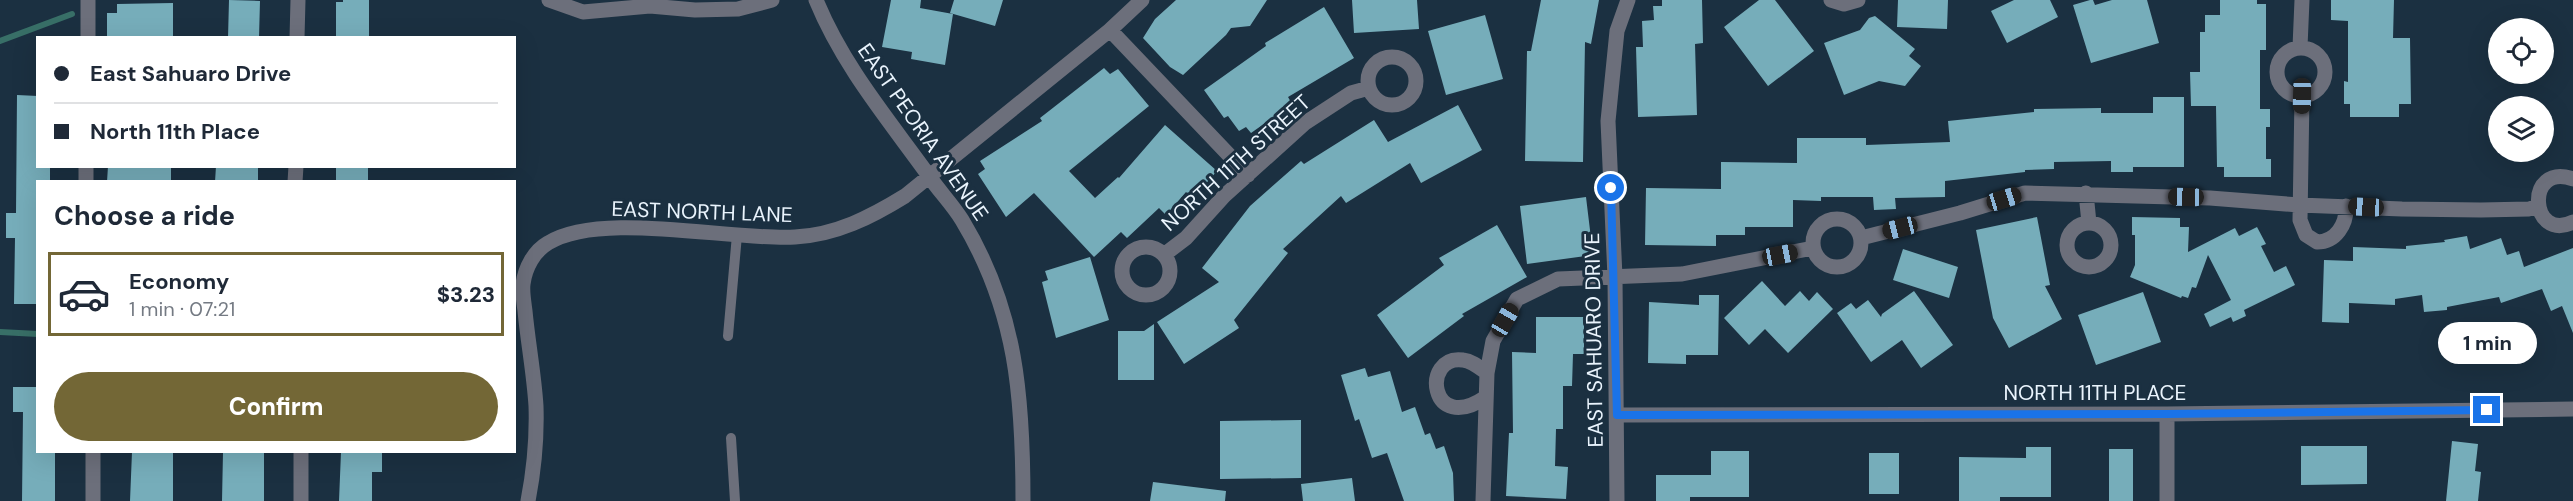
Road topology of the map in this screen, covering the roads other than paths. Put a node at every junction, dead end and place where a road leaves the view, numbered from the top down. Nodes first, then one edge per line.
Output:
1 (298, 0) edge
2 (549, 0) edge
3 (772, 0) edge
4 (816, 0) edge
5 (1142, 0) edge
6 (1628, 0) edge
7 (1831, 0) edge
8 (1858, 0) edge
9 (2302, 0) edge
10 (88, 2) edge
11 (1110, 30) junction
12 (88, 32) edge
13 (297, 36) edge
14 (2300, 47) junction
15 (1369, 88) dead end
16 (2302, 96) junction
17 (1248, 175) junction
18 (928, 176) junction
19 (2573, 179) edge
20 (2086, 193) junction
21 (2299, 205) junction
22 (2346, 206) junction
23 (2538, 206) junction
24 (2573, 222) edge
25 (2089, 223) dead end
26 (737, 236) junction
27 (1861, 238) junction
28 (1813, 248) junction
29 (1165, 254) dead end
30 (1615, 277) junction
31 (728, 336) dead end
32 (1487, 373) junction
33 (1486, 397) junction
34 (2573, 409) edge
35 (2167, 414) junction
36 (1617, 415) junction
37 (731, 438) dead end
38 (93, 453) edge
39 (301, 453) edge
40 (93, 501) edge
41 (301, 501) edge
42 (528, 501) edge
43 (735, 501) edge
44 (1023, 501) edge
45 (1483, 501) edge
46 (1617, 501) edge
47 (2167, 501) edge

1 - 13 street
2 - 3 street
4 - 18 street, EAST PEORIA AVENUE
5 - 11 street, EAST NORTH LANE
6 - 30 street, EAST SAHUARO DRIVE
7 - 8 street
9 - 14 street
10 - 12 street
11 - 17 street
11 - 18 street, EAST NORTH LANE
14 - 16 street
14 - 16 street
15 - 17 street, NORTH 11TH STREET
16 - 21 street
17 - 29 street, NORTH 11TH STREET
18 - 26 street, EAST NORTH LANE
18 - 44 street, EAST PEORIA AVENUE
19 - 23 street
20 - 21 street
20 - 25 street
20 - 27 street
21 - 22 street
21 - 22 street
22 - 23 street
23 - 24 street
26 - 31 lane
26 - 42 street, EAST NORTH LANE
27 - 28 street
27 - 28 street
28 - 30 street
30 - 32 street
30 - 36 street, EAST SAHUARO DRIVE
32 - 33 street
32 - 33 street
33 - 45 street
34 - 35 street, NORTH 11TH PLACE
35 - 36 street, NORTH 11TH PLACE
35 - 47 street
36 - 46 street, EAST SAHUARO DRIVE
37 - 43 lane
38 - 40 street
39 - 41 street

